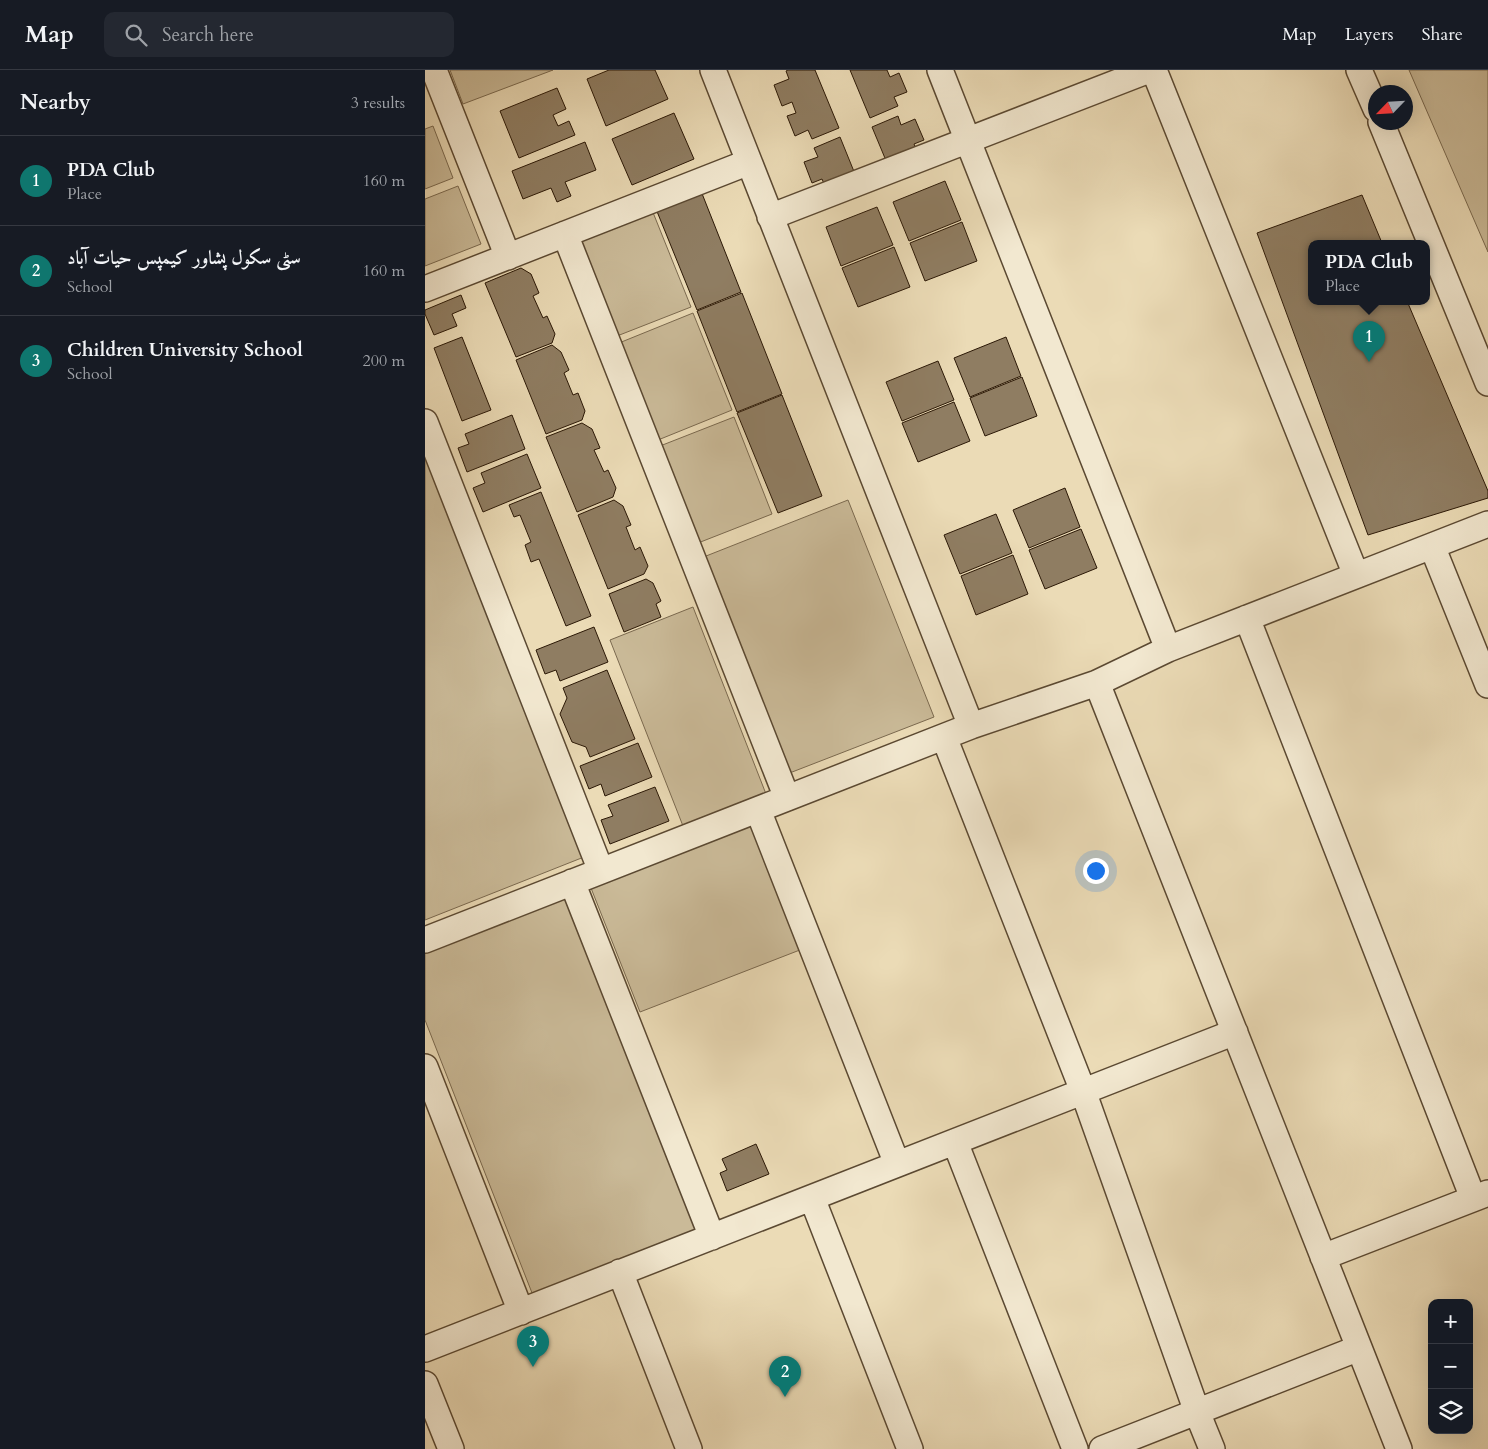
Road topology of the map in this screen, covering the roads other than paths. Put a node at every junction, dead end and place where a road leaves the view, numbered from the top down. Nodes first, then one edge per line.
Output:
1 (434, 70) edge
2 (713, 70) edge
3 (940, 70) edge
4 (1149, 70) edge
5 (1154, 70) edge
6 (1359, 70) edge
7 (1368, 92) edge
8 (1384, 130) edge
9 (967, 140) junction
10 (749, 162) junction
11 (770, 217) junction
12 (565, 234) junction
13 (1429, 240) edge
14 (1430, 242) edge
15 (508, 257) junction
16 (425, 289) edge
17 (1488, 383) edge
18 (425, 422) edge
19 (1488, 524) edge
20 (1432, 546) junction
21 (1356, 575) junction
22 (1247, 618) junction
23 (1168, 649) junction
24 (1097, 682) junction
25 (1488, 685) edge
26 (971, 726) junction
27 (944, 737) junction
28 (787, 798) junction
29 (758, 810) junction
30 (601, 871) junction
31 (573, 882) junction
32 (425, 940) edge
33 (1235, 1032) junction
34 (425, 1067) edge
35 (1083, 1091) junction
36 (955, 1142) junction
37 (897, 1164) junction
38 (1481, 1196) edge
39 (812, 1198) junction
40 (712, 1237) junction
41 (1323, 1257) junction
42 (621, 1272) junction
43 (521, 1312) junction
44 (1359, 1348) junction
45 (425, 1349) edge
46 (425, 1384) edge
47 (1197, 1412) junction
48 (451, 1449) edge
49 (689, 1449) edge
50 (910, 1449) edge
51 (1075, 1449) edge
52 (1102, 1449) edge
53 (1212, 1449) edge
54 (1399, 1449) edge

1 - 15 street
2 - 10 street
3 - 9 street
4 - 9 street
5 - 21 street
6 - 7 street
8 - 13 street
9 - 11 street
9 - 23 street
10 - 11 street
10 - 12 street
11 - 26 street
12 - 15 street
12 - 28 street
14 - 17 street
15 - 16 street
18 - 30 street
19 - 20 street
20 - 21 street
20 - 25 street
21 - 22 street
22 - 23 street
22 - 38 street
23 - 24 street
24 - 26 street
24 - 33 street
26 - 27 street
27 - 28 street
27 - 35 street
28 - 29 street
29 - 30 street
29 - 37 street
30 - 31 street
31 - 32 street
31 - 40 street
33 - 35 street
33 - 41 street
34 - 43 street
35 - 36 street
35 - 47 street
36 - 37 street
36 - 51 street
37 - 39 street
38 - 41 street
39 - 40 street
39 - 50 street
40 - 42 street
41 - 44 street
42 - 43 street
42 - 49 street
43 - 45 street
44 - 47 street
44 - 54 street
46 - 48 street
47 - 52 street
47 - 53 street

